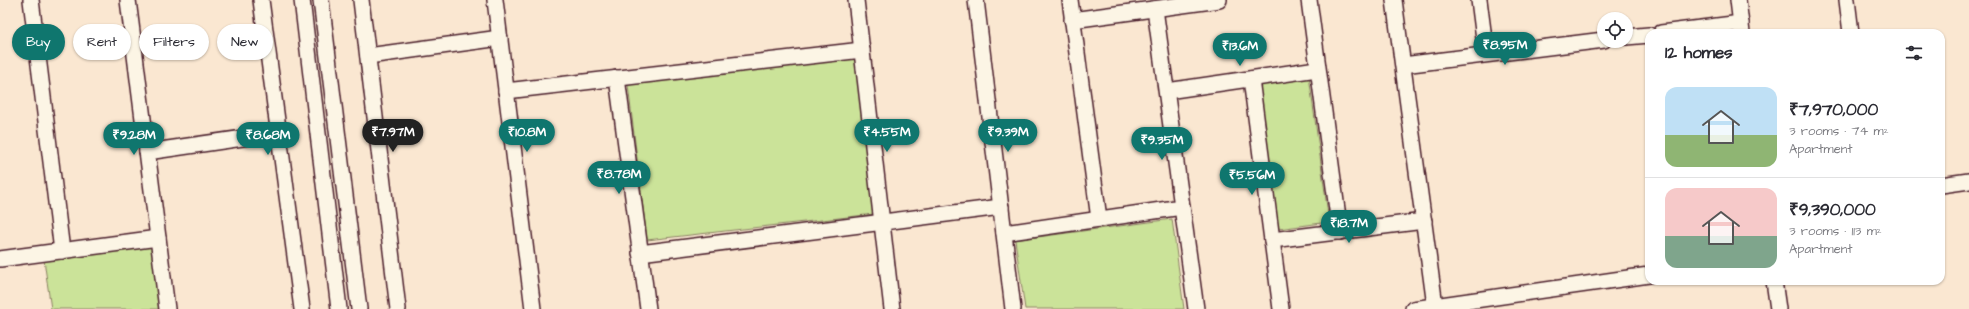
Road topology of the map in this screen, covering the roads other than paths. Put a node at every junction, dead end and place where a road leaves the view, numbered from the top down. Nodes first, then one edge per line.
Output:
1 (31, 0) edge
2 (128, 0) edge
3 (261, 0) edge
4 (302, 0) edge
5 (321, 0) edge
6 (361, 0) edge
7 (495, 0) edge
8 (856, 0) edge
9 (976, 0) edge
10 (1070, 0) edge
11 (1219, 0) edge
12 (1309, 0) edge
13 (1394, 0) edge
14 (1479, 0) edge
15 (1738, 0) edge
16 (1850, 0) edge
17 (1155, 9) junction
18 (1072, 20) junction
19 (1742, 28) edge
20 (1726, 29) edge
21 (1851, 29) edge
22 (1645, 35) edge
23 (1633, 36) edge
24 (500, 38) junction
25 (1597, 41) edge
26 (862, 50) junction
27 (1486, 54) junction
28 (368, 56) junction
29 (1403, 64) junction
30 (1318, 69) junction
31 (616, 78) junction
32 (1251, 79) junction
33 (506, 91) junction
34 (1167, 91) junction
35 (278, 133) junction
36 (147, 152) junction
37 (1969, 181) edge
38 (1945, 184) edge
39 (1001, 207) junction
40 (1182, 207) junction
41 (1099, 219) junction
42 (1424, 221) junction
43 (882, 222) junction
44 (1340, 232) junction
45 (1004, 233) junction
46 (158, 238) junction
47 (1272, 240) junction
48 (62, 251) junction
49 (640, 253) junction
50 (0, 259) edge
51 (1645, 276) edge
52 (1775, 285) edge
53 (1435, 306) junction
54 (167, 309) edge
55 (302, 309) edge
56 (339, 309) edge
57 (359, 309) edge
58 (398, 309) edge
59 (533, 309) edge
60 (648, 309) edge
61 (892, 309) edge
62 (1014, 309) edge
63 (1196, 309) edge
64 (1281, 309) edge
65 (1414, 309) edge
66 (1778, 309) edge

1 - 48 street
2 - 36 street
3 - 35 street
4 - 56 street
5 - 57 street
6 - 28 street
7 - 24 street
8 - 26 street
9 - 39 street
10 - 18 street
11 - 17 street
12 - 30 street
13 - 29 street
14 - 27 street
15 - 19 street
16 - 21 street
17 - 18 street
17 - 34 street
18 - 41 street
19 - 20 street
22 - 23 street
24 - 28 street
24 - 33 street
25 - 27 street
26 - 31 street
26 - 43 street
27 - 29 street
28 - 58 street
29 - 42 street
30 - 32 street
30 - 44 street
31 - 33 street
31 - 49 street
32 - 34 street
32 - 47 street
33 - 59 street
34 - 40 street
35 - 36 street
35 - 55 street
36 - 46 street
37 - 38 street
39 - 43 street
39 - 45 street
40 - 41 street
40 - 63 street
41 - 45 street
42 - 44 street
42 - 53 street
43 - 49 street
43 - 61 street
44 - 47 street
45 - 62 street
46 - 48 street
46 - 54 street
47 - 64 street
48 - 50 street
49 - 60 street
51 - 53 street
52 - 66 street
53 - 65 street

